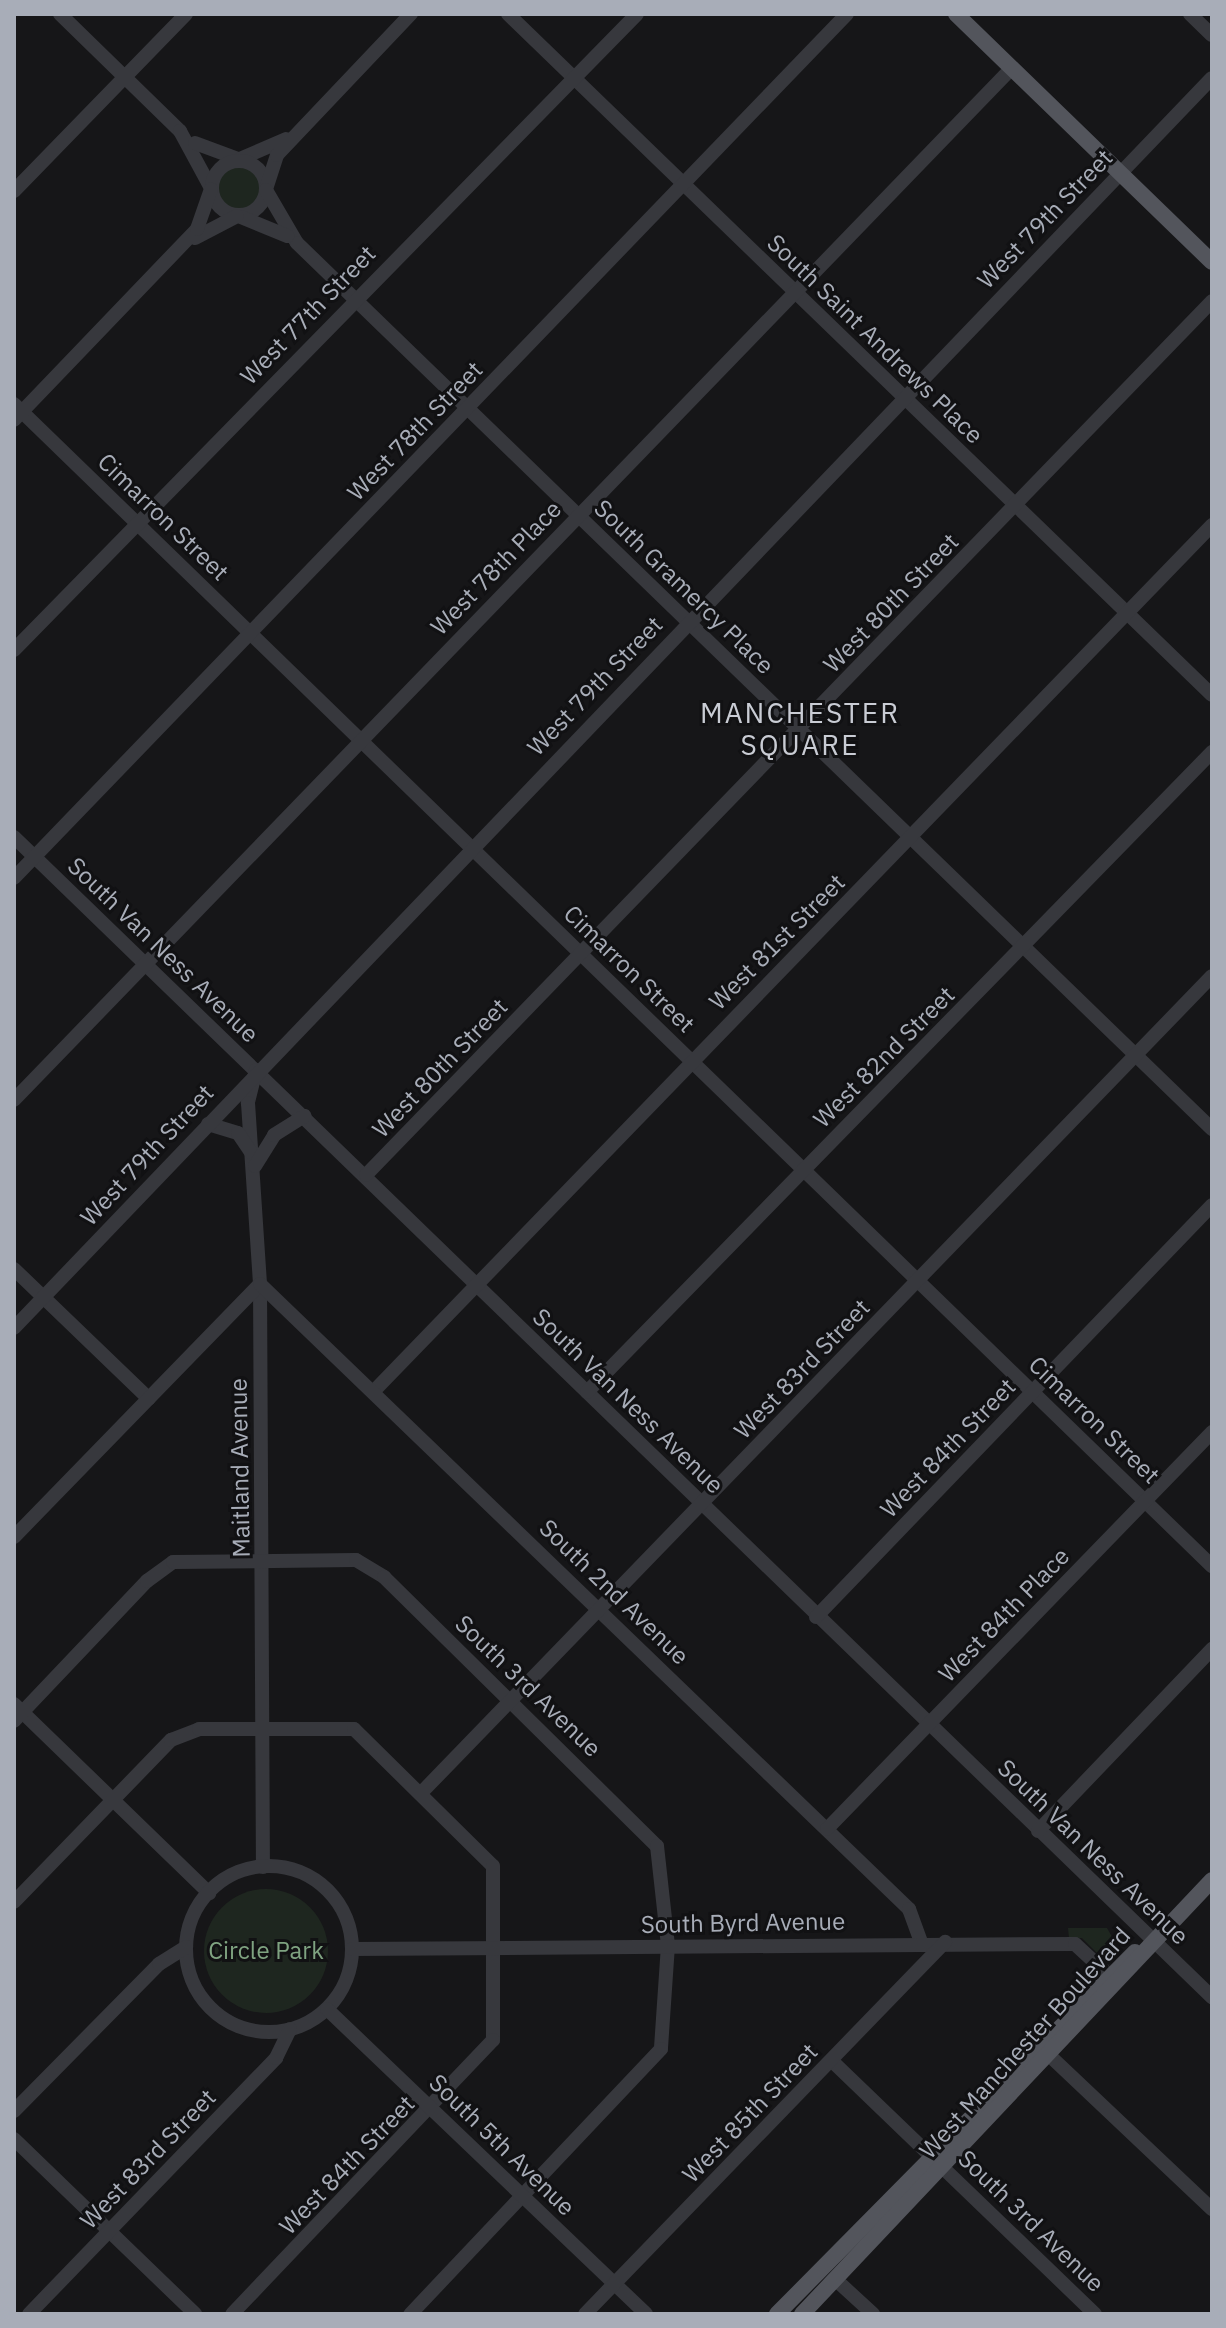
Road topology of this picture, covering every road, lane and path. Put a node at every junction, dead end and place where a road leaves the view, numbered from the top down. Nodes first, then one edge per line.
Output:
1 (60, 14) edge
2 (186, 14) edge
3 (411, 14) edge
4 (508, 14) edge
5 (637, 14) edge
6 (847, 14) edge
7 (956, 14) edge
8 (1190, 14) edge
9 (1212, 35) edge
10 (1012, 68) junction
11 (125, 77) junction
12 (1212, 78) edge
13 (575, 79) junction
14 (180, 131) junction
15 (297, 134) junction
16 (239, 159) junction
17 (1120, 173) junction
18 (683, 184) junction
19 (211, 189) junction
20 (266, 190) junction
21 (14, 191) edge
22 (238, 216) junction
23 (297, 243) junction
24 (176, 253) junction
25 (1212, 262) edge
26 (796, 293) junction
27 (354, 298) junction
28 (1212, 301) edge
29 (904, 397) junction
30 (467, 408) junction
31 (17, 412) edge
32 (1016, 505) junction
33 (578, 515) junction
34 (137, 523) junction
35 (1212, 525) edge
36 (1127, 613) junction
37 (688, 621) junction
38 (251, 632) junction
39 (14, 650) edge
40 (1212, 695) edge
41 (799, 729) junction
42 (361, 740) junction
43 (1212, 752) edge
44 (14, 837) edge
45 (911, 837) junction
46 (471, 846) junction
47 (34, 857) junction
48 (14, 878) edge
49 (1024, 946) junction
50 (582, 954) junction
51 (145, 964) junction
52 (1212, 976) edge
53 (1136, 1055) junction
54 (691, 1061) junction
55 (256, 1069) junction
56 (14, 1100) edge
57 (304, 1116) junction
58 (208, 1124) junction
59 (1212, 1129) edge
60 (253, 1163) junction
61 (804, 1170) junction
62 (366, 1175) junction
63 (1212, 1205) edge
64 (14, 1269) edge
65 (919, 1280) junction
66 (260, 1284) junction
67 (477, 1284) junction
68 (43, 1297) junction
69 (14, 1328) edge
70 (374, 1391) junction
71 (1033, 1391) junction
72 (587, 1392) junction
73 (149, 1399) junction
74 (1212, 1432) edge
75 (1146, 1501) junction
76 (702, 1505) junction
77 (14, 1537) edge
78 (263, 1557) junction
79 (1212, 1566) edge
80 (599, 1609) junction
81 (816, 1617) junction
82 (1212, 1649) edge
83 (511, 1700) junction
84 (17, 1712) edge
85 (927, 1724) junction
86 (264, 1726) junction
87 (423, 1791) junction
88 (112, 1799) junction
89 (827, 1829) junction
90 (1038, 1831) junction
91 (263, 1867) junction
92 (1212, 1880) edge
93 (209, 1893) junction
94 (14, 1902) edge
95 (1153, 1940) junction
96 (921, 1942) junction
97 (945, 1942) junction
98 (668, 1945) junction
99 (186, 1947) junction
100 (352, 1949) junction
101 (498, 1949) junction
102 (1113, 1979) junction
103 (1212, 1997) edge
104 (327, 2009) junction
105 (290, 2029) junction
106 (1050, 2056) junction
107 (832, 2061) junction
108 (433, 2108) junction
109 (14, 2111) edge
110 (14, 2139) edge
111 (932, 2156) junction
112 (945, 2168) junction
113 (524, 2197) junction
114 (1212, 2209) edge
115 (109, 2232) junction
116 (835, 2279) junction
117 (614, 2284) junction
118 (29, 2314) edge
119 (195, 2314) edge
120 (232, 2314) edge
121 (410, 2314) edge
122 (585, 2314) edge
123 (646, 2314) edge
124 (777, 2314) edge
125 (802, 2314) edge
126 (873, 2314) edge
127 (1095, 2314) edge

1 - 11 street
2 - 11 street
3 - 15 street
4 - 13 street, South Saint Andrews Place
5 - 13 street, West 77th Street
6 - 18 street, West 78th Street
7 - 10 main road
8 - 9 street
10 - 17 main road
10 - 26 street, West 78th Place
11 - 14 street
11 - 21 street
12 - 17 street, West 79th Street
13 - 18 street, South Saint Andrews Place
13 - 27 street, West 77th Street
14 - 16 street
14 - 19 street
15 - 16 street
15 - 20 street
16 - 19 street
16 - 20 street
17 - 25 main road
17 - 29 street, West 79th Street
18 - 26 street, South Saint Andrews Place
18 - 30 street, West 78th Street
19 - 22 street
19 - 24 street
20 - 22 street
20 - 23 street, South Gramercy Place
22 - 23 street, South Gramercy Place
22 - 24 street
23 - 27 street, South Gramercy Place
24 - 31 street
26 - 29 street, South Saint Andrews Place
26 - 33 street, West 78th Place
27 - 30 street, South Gramercy Place
27 - 34 street, West 77th Street
28 - 32 street, West 80th Street
29 - 32 street, South Saint Andrews Place
29 - 37 street, West 79th Street
30 - 33 street, South Gramercy Place
30 - 38 street, West 78th Street
31 - 34 street, Cimarron Street
32 - 36 street, South Saint Andrews Place
32 - 41 street, West 80th Street
33 - 37 street, South Gramercy Place
33 - 42 street, West 78th Place
34 - 38 street, Cimarron Street
34 - 39 street, West 77th Street
35 - 36 street, West 81st Street
36 - 40 street, South Saint Andrews Place
36 - 45 street, West 81st Street
37 - 41 street, South Gramercy Place
37 - 46 street, West 79th Street
38 - 42 street, Cimarron Street
38 - 47 street, West 78th Street
41 - 45 street, South Gramercy Place
41 - 50 street, West 80th Street
42 - 46 street, Cimarron Street
42 - 51 street, West 78th Place
43 - 49 street, West 82nd Street
44 - 47 street, South Van Ness Avenue
45 - 49 street, South Gramercy Place
45 - 54 street, West 81st Street
46 - 50 street, Cimarron Street
46 - 55 street, West 79th Street
47 - 48 street, West 78th Street
47 - 51 street, South Van Ness Avenue
49 - 53 street, South Gramercy Place
49 - 61 street, West 82nd Street
50 - 54 street, Cimarron Street
50 - 62 street, West 80th Street
51 - 55 street, South Van Ness Avenue
51 - 56 street, West 78th Place
52 - 53 street, West 83rd Street
53 - 59 street, South Gramercy Place
53 - 65 street, West 83rd Street
54 - 61 street, Cimarron Street
54 - 67 street, West 81st Street
55 - 57 street, South Van Ness Avenue
55 - 58 street, West 79th Street
55 - 60 street, Maitland Avenue
57 - 60 street
57 - 62 street, South Van Ness Avenue
58 - 60 street
58 - 68 street, West 79th Street
60 - 66 street, Maitland Avenue
61 - 65 street, Cimarron Street
61 - 72 street, West 82nd Street
62 - 67 street, South Van Ness Avenue
63 - 71 street, West 84th Street
64 - 68 street
65 - 71 street, Cimarron Street
65 - 76 street, West 83rd Street
66 - 70 street, South 2nd Avenue
66 - 73 street
66 - 78 street, Maitland Avenue
67 - 70 street, West 81st Street
67 - 72 street, South Van Ness Avenue
68 - 69 street, West 79th Street
68 - 73 street
70 - 80 street, South 2nd Avenue
71 - 75 street, Cimarron Street
71 - 81 street, West 84th Street
72 - 76 street, South Van Ness Avenue
73 - 77 street
74 - 75 street, West 84th Place
75 - 79 street, Cimarron Street
75 - 85 street, West 84th Place
76 - 80 street, West 83rd Street
76 - 81 street, South Van Ness Avenue
78 - 83 street, South 3rd Avenue
78 - 84 street
78 - 86 street, Maitland Avenue
80 - 83 street, West 83rd Street
80 - 89 street, South 2nd Avenue
81 - 85 street, South Van Ness Avenue
82 - 90 street
83 - 87 street, West 83rd Street
83 - 98 street, South 3rd Avenue
84 - 88 street
85 - 89 street, West 84th Place
85 - 90 street, South Van Ness Avenue
86 - 87 street, West 84th Street
86 - 88 street
86 - 91 street, Maitland Avenue
87 - 101 street, West 84th Street
88 - 93 street
88 - 94 street
89 - 96 street, South 2nd Avenue
90 - 95 street, South Van Ness Avenue
91 - 93 street
91 - 100 street
92 - 95 main road, West Manchester Boulevard
93 - 99 street
95 - 102 main road, West Manchester Boulevard
95 - 103 street, South Van Ness Avenue
96 - 97 street, South Byrd Avenue
96 - 98 street, South Byrd Avenue
97 - 102 street, South Byrd Avenue
97 - 107 street, West 85th Street
98 - 101 street, South Byrd Avenue
98 - 113 street
99 - 105 street
99 - 109 street
100 - 101 street, South Byrd Avenue
100 - 104 street
101 - 108 street, West 84th Street
102 - 106 main road, West Manchester Boulevard
102 - 111 main road, West Manchester Boulevard
104 - 105 street
104 - 108 street, South 5th Avenue
105 - 115 street, West 83rd Street
106 - 112 main road, West Manchester Boulevard
106 - 114 street
107 - 111 street, South 3rd Avenue
107 - 117 street, West 85th Street
108 - 113 street, South 5th Avenue
108 - 120 street, West 84th Street
110 - 115 street
111 - 112 street, South 3rd Avenue
111 - 124 main road, West Manchester Boulevard
112 - 116 main road, West Manchester Boulevard
112 - 127 street, South 3rd Avenue
113 - 117 street, South 5th Avenue
113 - 121 street
115 - 118 street, West 83rd Street
115 - 119 street
116 - 125 main road, West Manchester Boulevard
116 - 126 street
117 - 122 street, West 85th Street
117 - 123 street, South 5th Avenue

